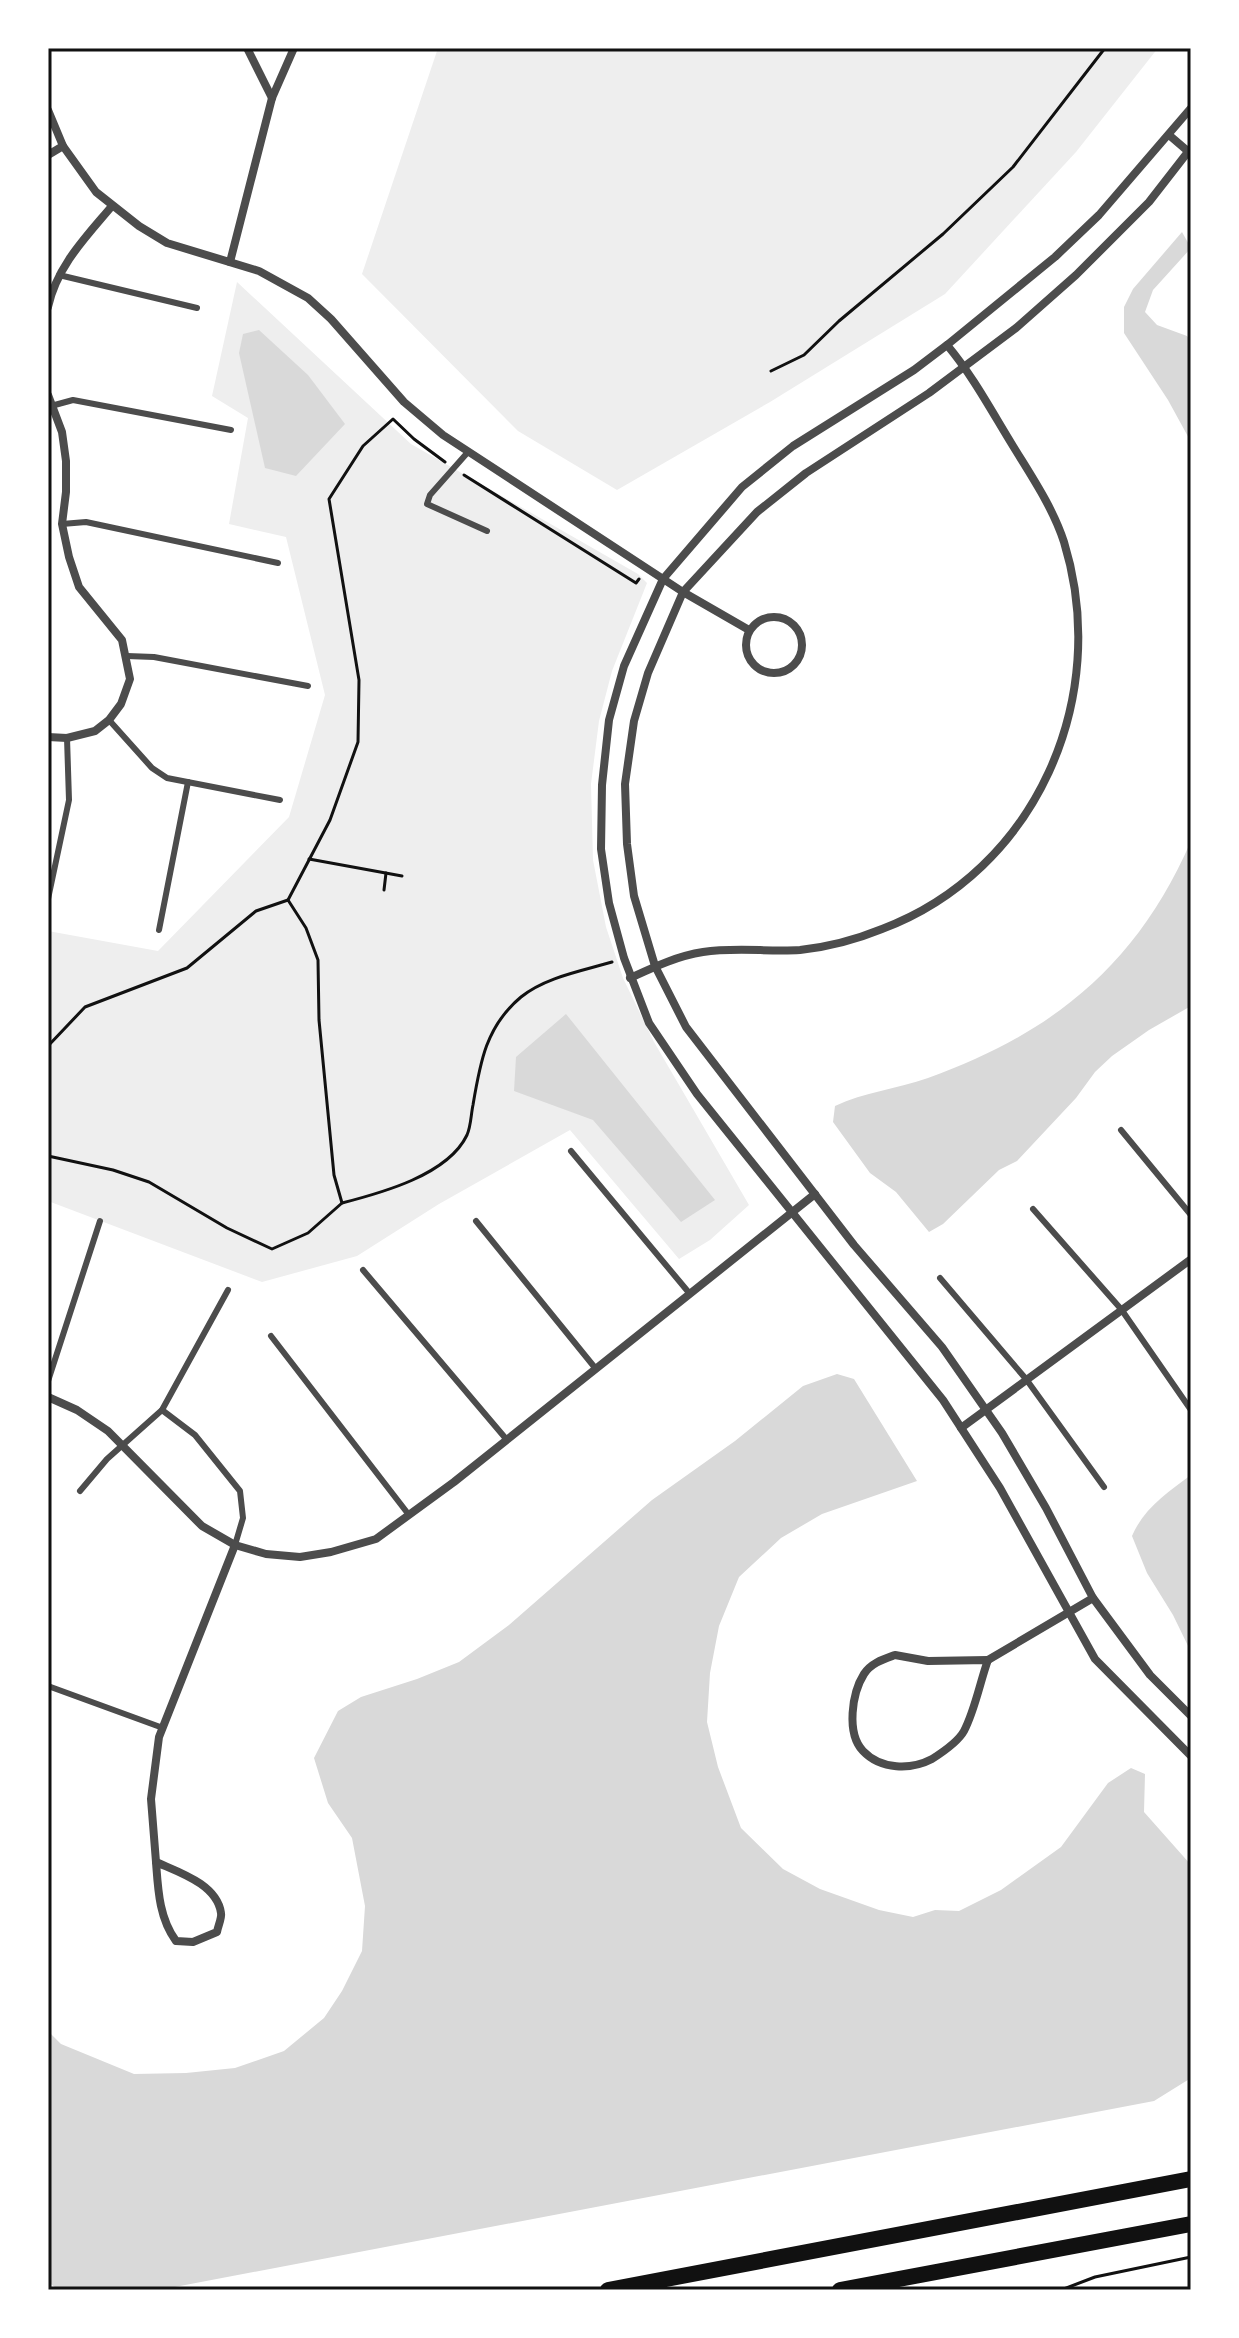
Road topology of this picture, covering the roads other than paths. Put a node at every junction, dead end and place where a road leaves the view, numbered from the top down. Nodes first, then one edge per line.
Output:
1 (247, 48) edge
2 (294, 48) edge
3 (272, 98) junction
4 (1191, 108) edge
5 (48, 110) edge
6 (1169, 135) junction
7 (63, 146) junction
8 (1190, 151) edge
9 (48, 155) edge
10 (112, 206) junction
11 (230, 262) junction
12 (59, 275) junction
13 (48, 307) edge
14 (197, 308) dead end
15 (947, 345) junction
16 (965, 367) junction
17 (48, 395) edge
18 (51, 406) junction
19 (231, 430) dead end
20 (468, 452) junction
21 (62, 524) junction
22 (487, 531) dead end
23 (278, 563) dead end
24 (663, 579) junction
25 (683, 592) junction
26 (749, 630) junction
27 (127, 656) junction
28 (308, 686) dead end
29 (109, 720) junction
30 (48, 737) edge
31 (67, 738) junction
32 (188, 782) junction
33 (280, 800) dead end
34 (48, 899) edge
35 (159, 930) dead end
36 (655, 966) junction
37 (630, 978) junction
38 (1121, 1130) dead end
39 (571, 1151) dead end
40 (815, 1194) junction
41 (1033, 1209) dead end
42 (793, 1212) junction
43 (1191, 1215) edge
44 (100, 1221) dead end
45 (476, 1221) dead end
46 (1191, 1259) edge
47 (363, 1270) dead end
48 (940, 1278) dead end
49 (228, 1290) dead end
50 (690, 1294) junction
51 (1121, 1309) junction
52 (271, 1336) dead end
53 (596, 1369) junction
54 (1026, 1379) junction
55 (48, 1381) edge
56 (48, 1397) edge
57 (162, 1410) junction
58 (986, 1410) junction
59 (1191, 1410) edge
60 (961, 1428) junction
61 (507, 1440) junction
62 (122, 1444) junction
63 (1104, 1487) dead end
64 (80, 1491) dead end
65 (409, 1515) junction
66 (235, 1545) junction
67 (1093, 1598) junction
68 (1068, 1613) junction
69 (988, 1660) junction
70 (48, 1686) edge
71 (1191, 1716) edge
72 (163, 1728) junction
73 (1191, 1756) edge
74 (156, 1862) junction
75 (1191, 2179) edge
76 (1191, 2224) edge
77 (608, 2290) edge
78 (840, 2290) edge

1 - 3 street
2 - 3 street
3 - 11 street
4 - 6 street
5 - 7 street
6 - 8 street
6 - 15 street
7 - 9 street
7 - 10 street
8 - 16 street
10 - 11 street
10 - 12 street
11 - 20 street
12 - 13 street
12 - 14 lane
15 - 16 street
15 - 24 street
16 - 25 street
16 - 36 street
17 - 18 street
18 - 19 lane
18 - 21 street
20 - 22 lane
20 - 24 street
21 - 23 lane
21 - 27 street
24 - 25 street
24 - 37 street
25 - 26 street
25 - 36 street
26 - 26 street
27 - 28 lane
27 - 29 street
29 - 31 street
29 - 32 lane
30 - 31 street
31 - 34 lane
32 - 33 lane
32 - 35 lane
36 - 37 street
36 - 40 street
37 - 42 street
38 - 43 lane
39 - 50 lane
40 - 42 street
40 - 58 street
41 - 51 lane
42 - 50 street
42 - 60 street
44 - 55 lane
45 - 53 lane
46 - 51 street
47 - 61 lane
48 - 54 lane
49 - 57 lane
50 - 53 street
51 - 54 street
51 - 59 lane
52 - 65 lane
53 - 61 street
54 - 58 street
54 - 63 lane
56 - 62 street
57 - 62 lane
57 - 66 lane
58 - 60 street
58 - 67 street
60 - 68 street
61 - 65 street
62 - 64 lane
62 - 66 street
65 - 66 street
66 - 72 street
67 - 68 street
67 - 71 street
68 - 69 street
68 - 73 street
69 - 69 street
70 - 72 lane
72 - 74 street
74 - 74 street
75 - 77 main road
76 - 78 main road

